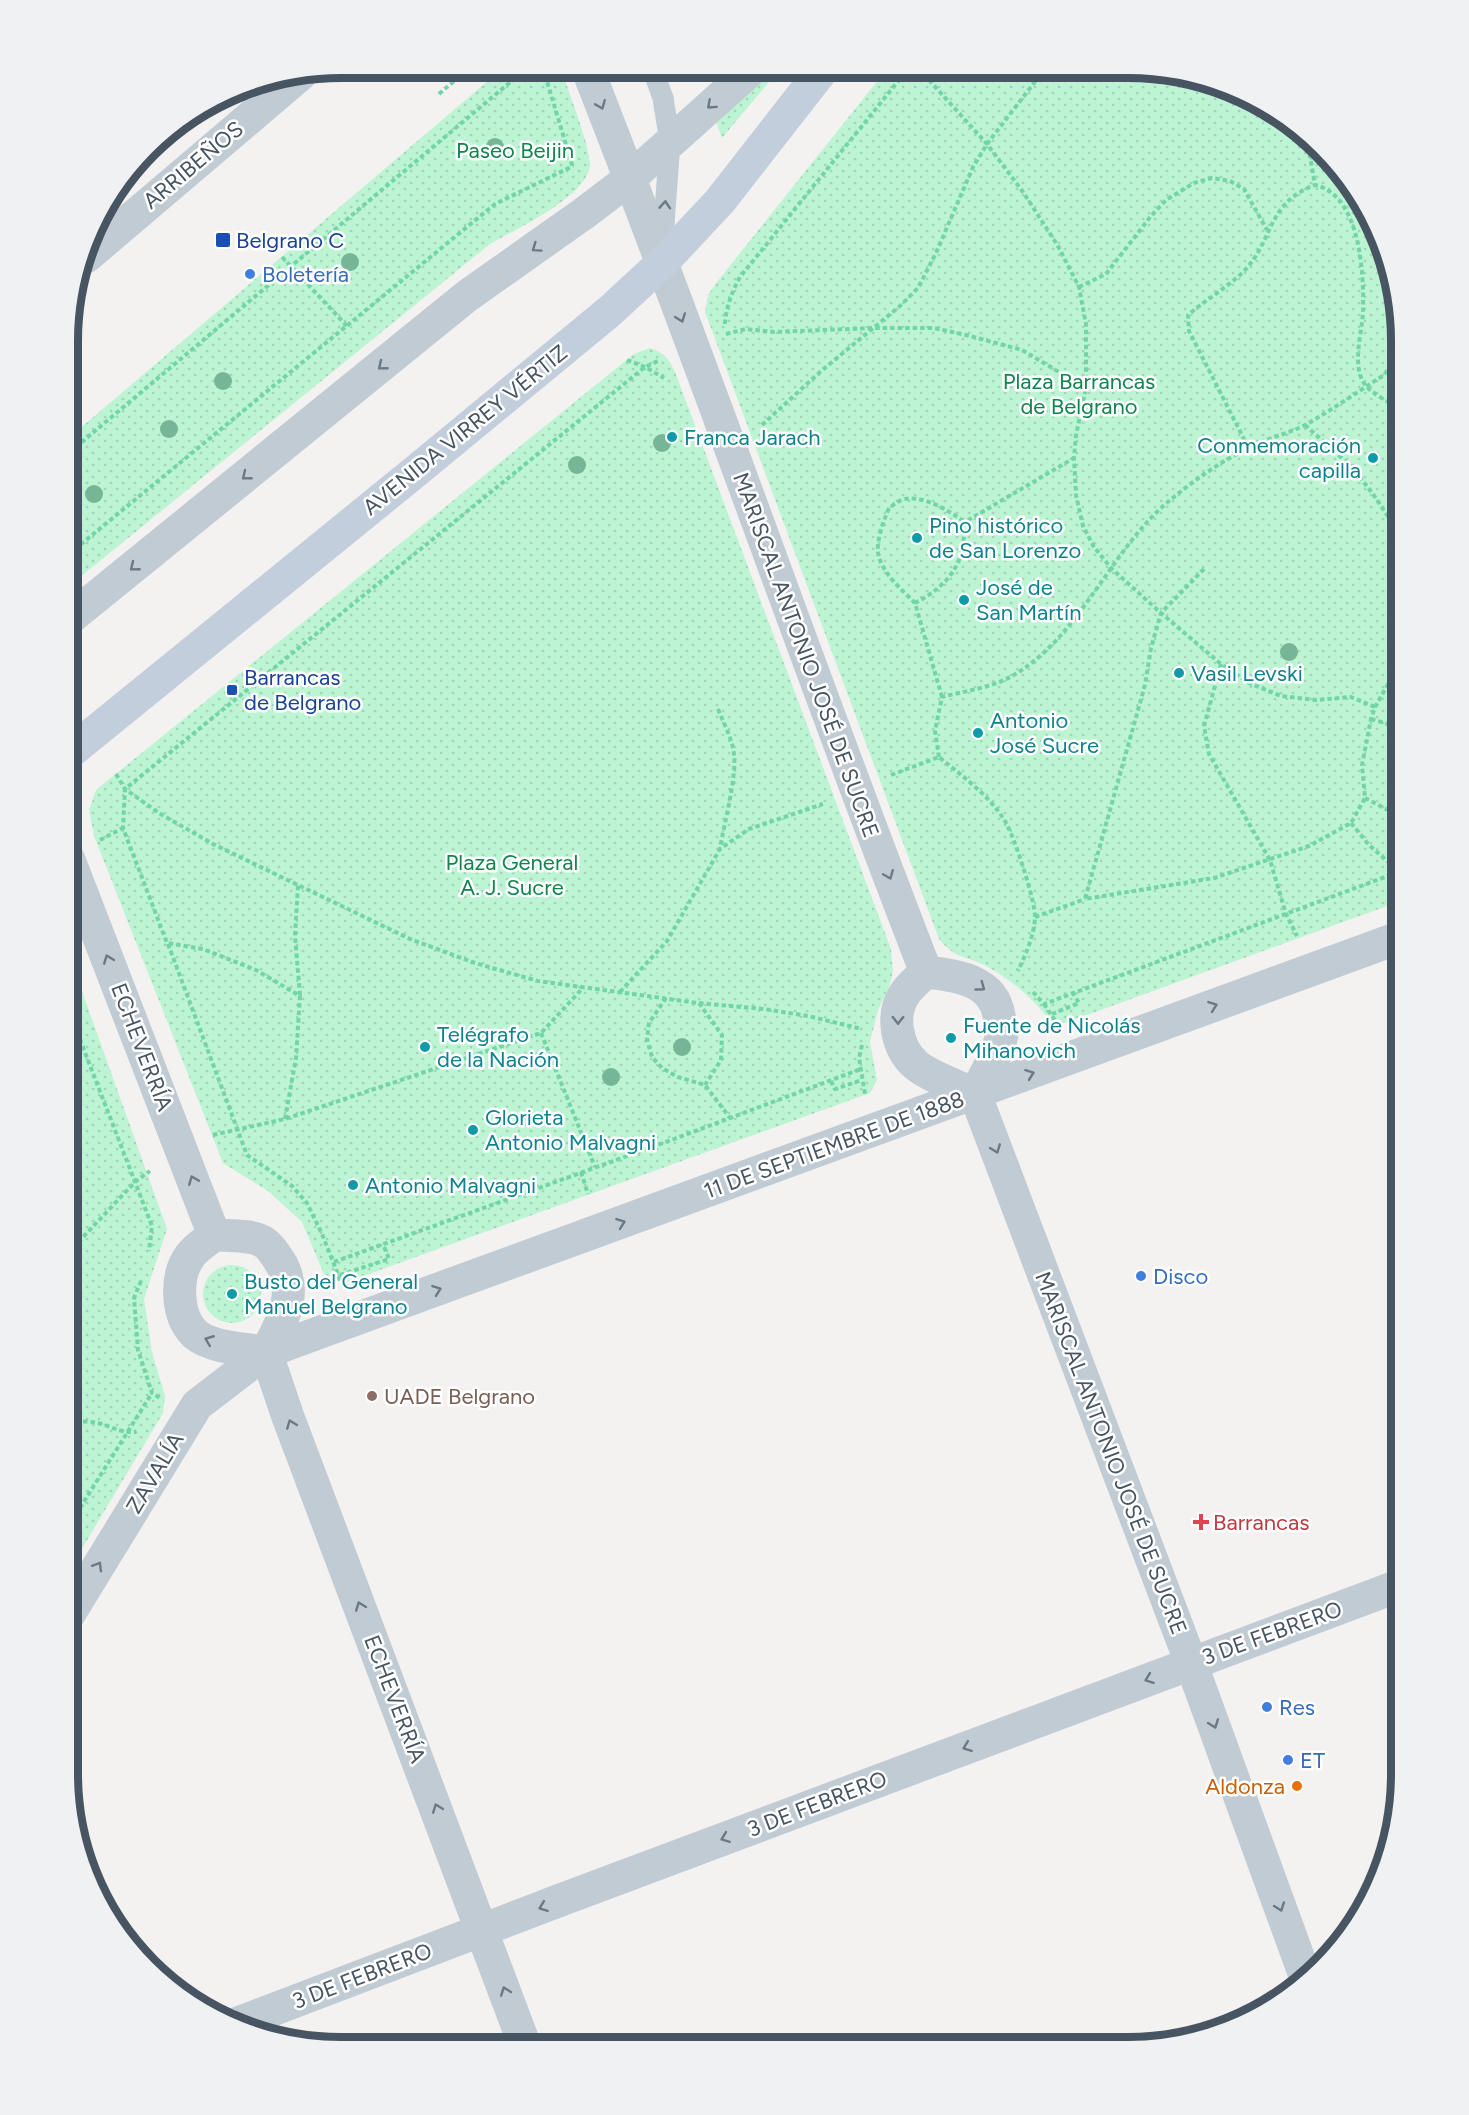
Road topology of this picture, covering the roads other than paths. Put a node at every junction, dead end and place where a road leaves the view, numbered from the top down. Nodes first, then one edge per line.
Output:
1 (591, 78) edge
2 (656, 78) edge
3 (742, 78) edge
4 (816, 78) edge
5 (291, 83) edge
6 (670, 142) junction
7 (628, 180) junction
8 (94, 250) edge
9 (662, 263) junction
10 (78, 612) edge
11 (78, 746) edge
12 (78, 883) edge
13 (1391, 941) edge
14 (926, 972) junction
15 (975, 1094) junction
16 (214, 1235) junction
17 (266, 1352) junction
18 (1391, 1589) edge
19 (78, 1600) edge
20 (1191, 1663) junction
21 (483, 1930) junction
22 (1303, 1971) edge
23 (247, 2020) edge
24 (522, 2037) edge

1 -> 7 street, MARISCAL ANTONIO JOSÉ DE SUCRE
2 - 6 lane
3 -> 6 street
4 - 9 main road, AVENIDA VIRREY VÉRTIZ
5 - 8 street, ARRIBEÑOS
6 - 7 street
9 -> 6 lane
7 - 9 street, MARISCAL ANTONIO JOSÉ DE SUCRE
7 -> 10 street
9 - 11 main road, AVENIDA VIRREY VÉRTIZ
9 -> 14 street, MARISCAL ANTONIO JOSÉ DE SUCRE
16 -> 12 street, ECHEVERRÍA
15 -> 13 street, 11 DE SEPTIEMBRE DE 1888
14 -> 15 street
14 -> 15 street
17 -> 15 street, 11 DE SEPTIEMBRE DE 1888
15 -> 20 street, MARISCAL ANTONIO JOSÉ DE SUCRE
16 - 17 street
17 -> 16 street
19 -> 17 street, ZAVALÍA
21 -> 17 street, ECHEVERRÍA
18 - 20 street, 3 DE FEBRERO
20 -> 21 street, 3 DE FEBRERO
20 -> 22 street, MARISCAL ANTONIO JOSÉ DE SUCRE
21 - 23 street, 3 DE FEBRERO
24 -> 21 street, ECHEVERRÍA

